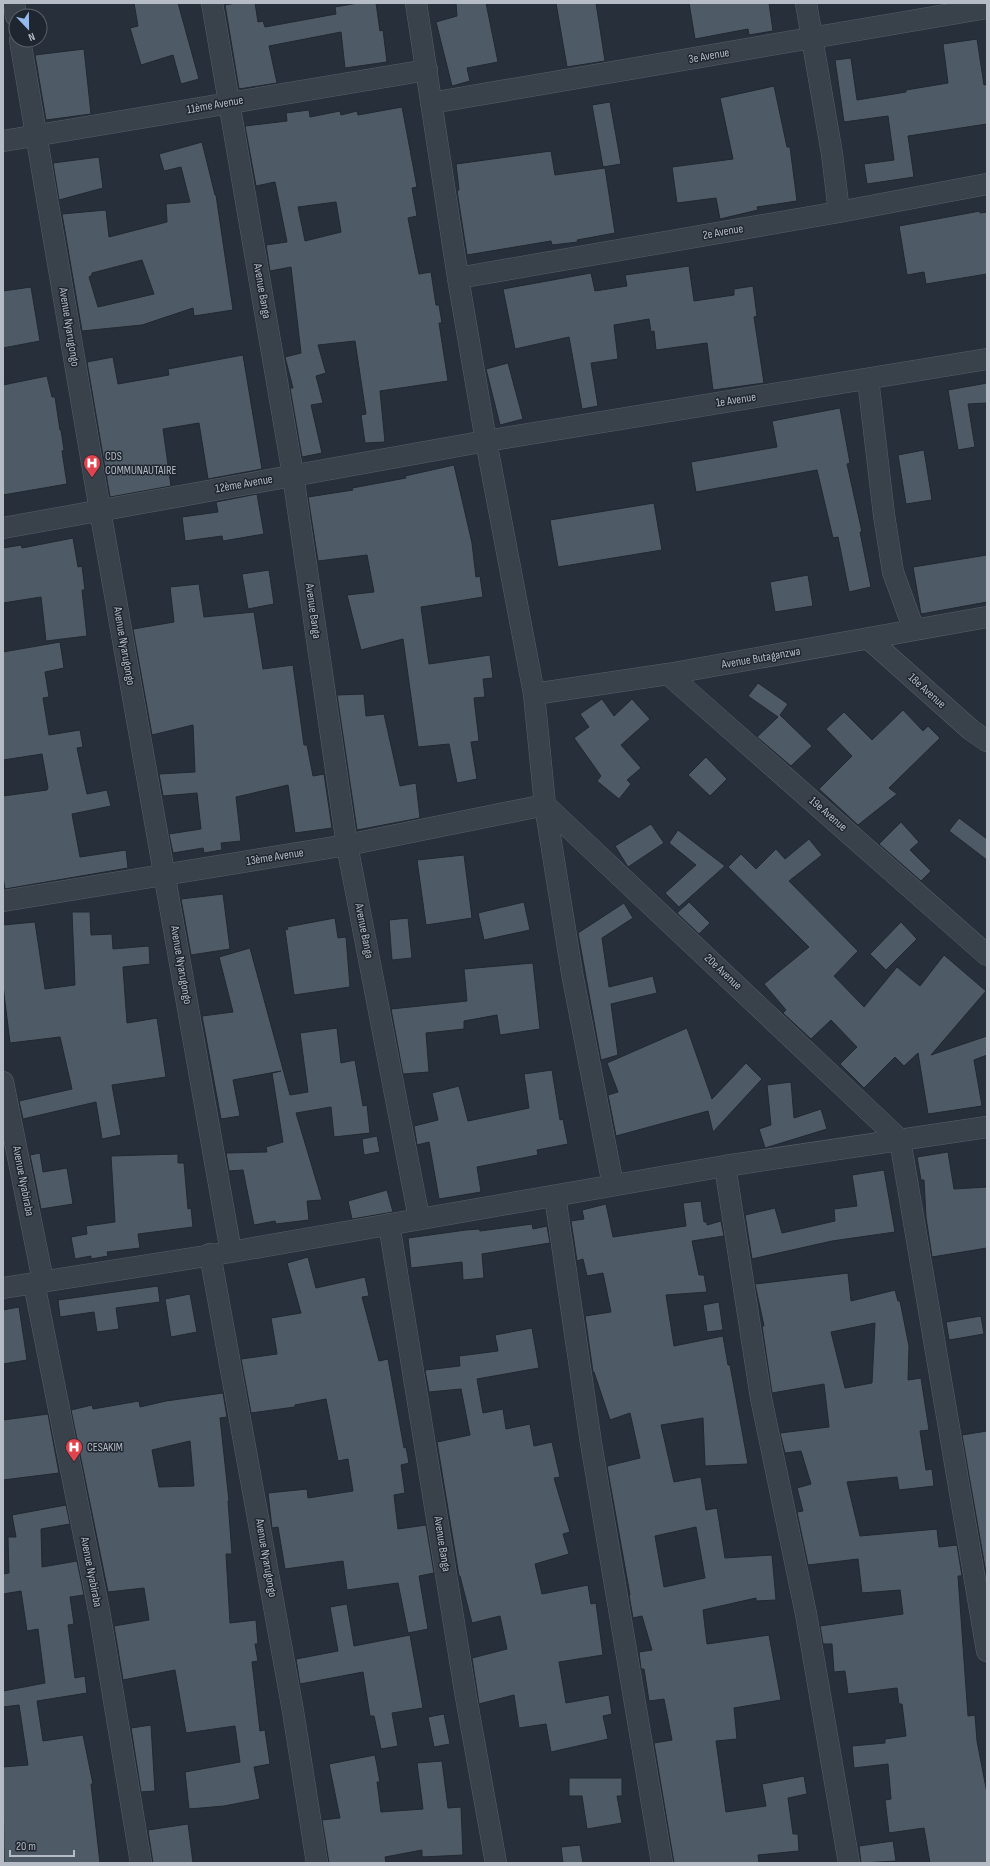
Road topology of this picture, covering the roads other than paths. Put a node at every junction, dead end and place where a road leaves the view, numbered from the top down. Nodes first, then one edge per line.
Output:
1 (212, 3) edge
2 (416, 3) edge
3 (806, 3) edge
4 (987, 8) edge
5 (812, 39) junction
6 (21, 48) edge
7 (427, 70) junction
8 (229, 103) junction
9 (431, 103) junction
10 (37, 135) junction
11 (3, 142) edge
12 (987, 184) edge
13 (839, 212) junction
14 (458, 278) junction
15 (987, 359) edge
16 (868, 379) junction
17 (486, 441) junction
18 (293, 475) junction
19 (100, 510) junction
20 (3, 528) edge
21 (987, 617) edge
22 (914, 630) junction
23 (869, 639) junction
24 (668, 674) junction
25 (534, 694) junction
26 (987, 741) edge
27 (545, 805) junction
28 (347, 845) junction
29 (166, 876) junction
30 (3, 901) edge
31 (987, 955) edge
32 (3, 1082) edge
33 (987, 1127) edge
34 (900, 1140) junction
35 (725, 1166) junction
36 (613, 1185) junction
37 (555, 1196) junction
38 (419, 1218) junction
39 (389, 1224) junction
40 (231, 1252) junction
41 (210, 1254) junction
42 (38, 1282) junction
43 (3, 1288) edge
44 (987, 1651) edge
45 (141, 1863) edge
46 (317, 1863) edge
47 (496, 1863) edge
48 (662, 1863) edge
49 (849, 1863) edge

1 - 8 street, Avenue Banga
2 - 7 street
3 - 5 street
4 - 5 street, 3e Avenue
5 - 9 street, 3e Avenue
5 - 13 street
6 - 10 street, Avenue Nyarugongo
7 - 8 street, 11ème Avenue
7 - 9 street
8 - 10 street, 11ème Avenue
8 - 18 street, Avenue Banga
9 - 14 street
10 - 11 street, 11ème Avenue
10 - 19 street, Avenue Nyarugongo
12 - 13 street, 2e Avenue
13 - 14 street, 2e Avenue
14 - 17 street
15 - 16 street, 1e Avenue
16 - 17 street, 1e Avenue
16 - 22 street
17 - 18 street, 12ème Avenue
17 - 25 street
18 - 19 street, 12ème Avenue
18 - 28 street, Avenue Banga
19 - 20 street, 12ème Avenue
19 - 29 street, Avenue Nyarugongo
21 - 22 street, Avenue Butaganzwa
22 - 23 street, Avenue Butaganzwa
23 - 24 street, Avenue Butaganzwa
23 - 26 street, 18e Avenue
24 - 25 street, Avenue Butaganzwa
24 - 31 street, 19e Avenue
25 - 27 street
27 - 28 street, 13ème Avenue
27 - 34 street, 20e Avenue
27 - 36 street
28 - 29 street, 13ème Avenue
28 - 38 street, Avenue Banga
29 - 30 street, 13ème Avenue
29 - 40 street, Avenue Nyarugongo
32 - 42 street, Avenue Nyabiraba
33 - 34 street
34 - 35 street
34 - 44 street
35 - 36 street
35 - 49 street
36 - 37 street
37 - 38 street
37 - 48 street
38 - 39 street
39 - 40 street
39 - 47 street, Avenue Banga
40 - 41 street
41 - 42 street
41 - 46 street, Avenue Nyarugongo
42 - 43 street
42 - 45 street, Avenue Nyabiraba

